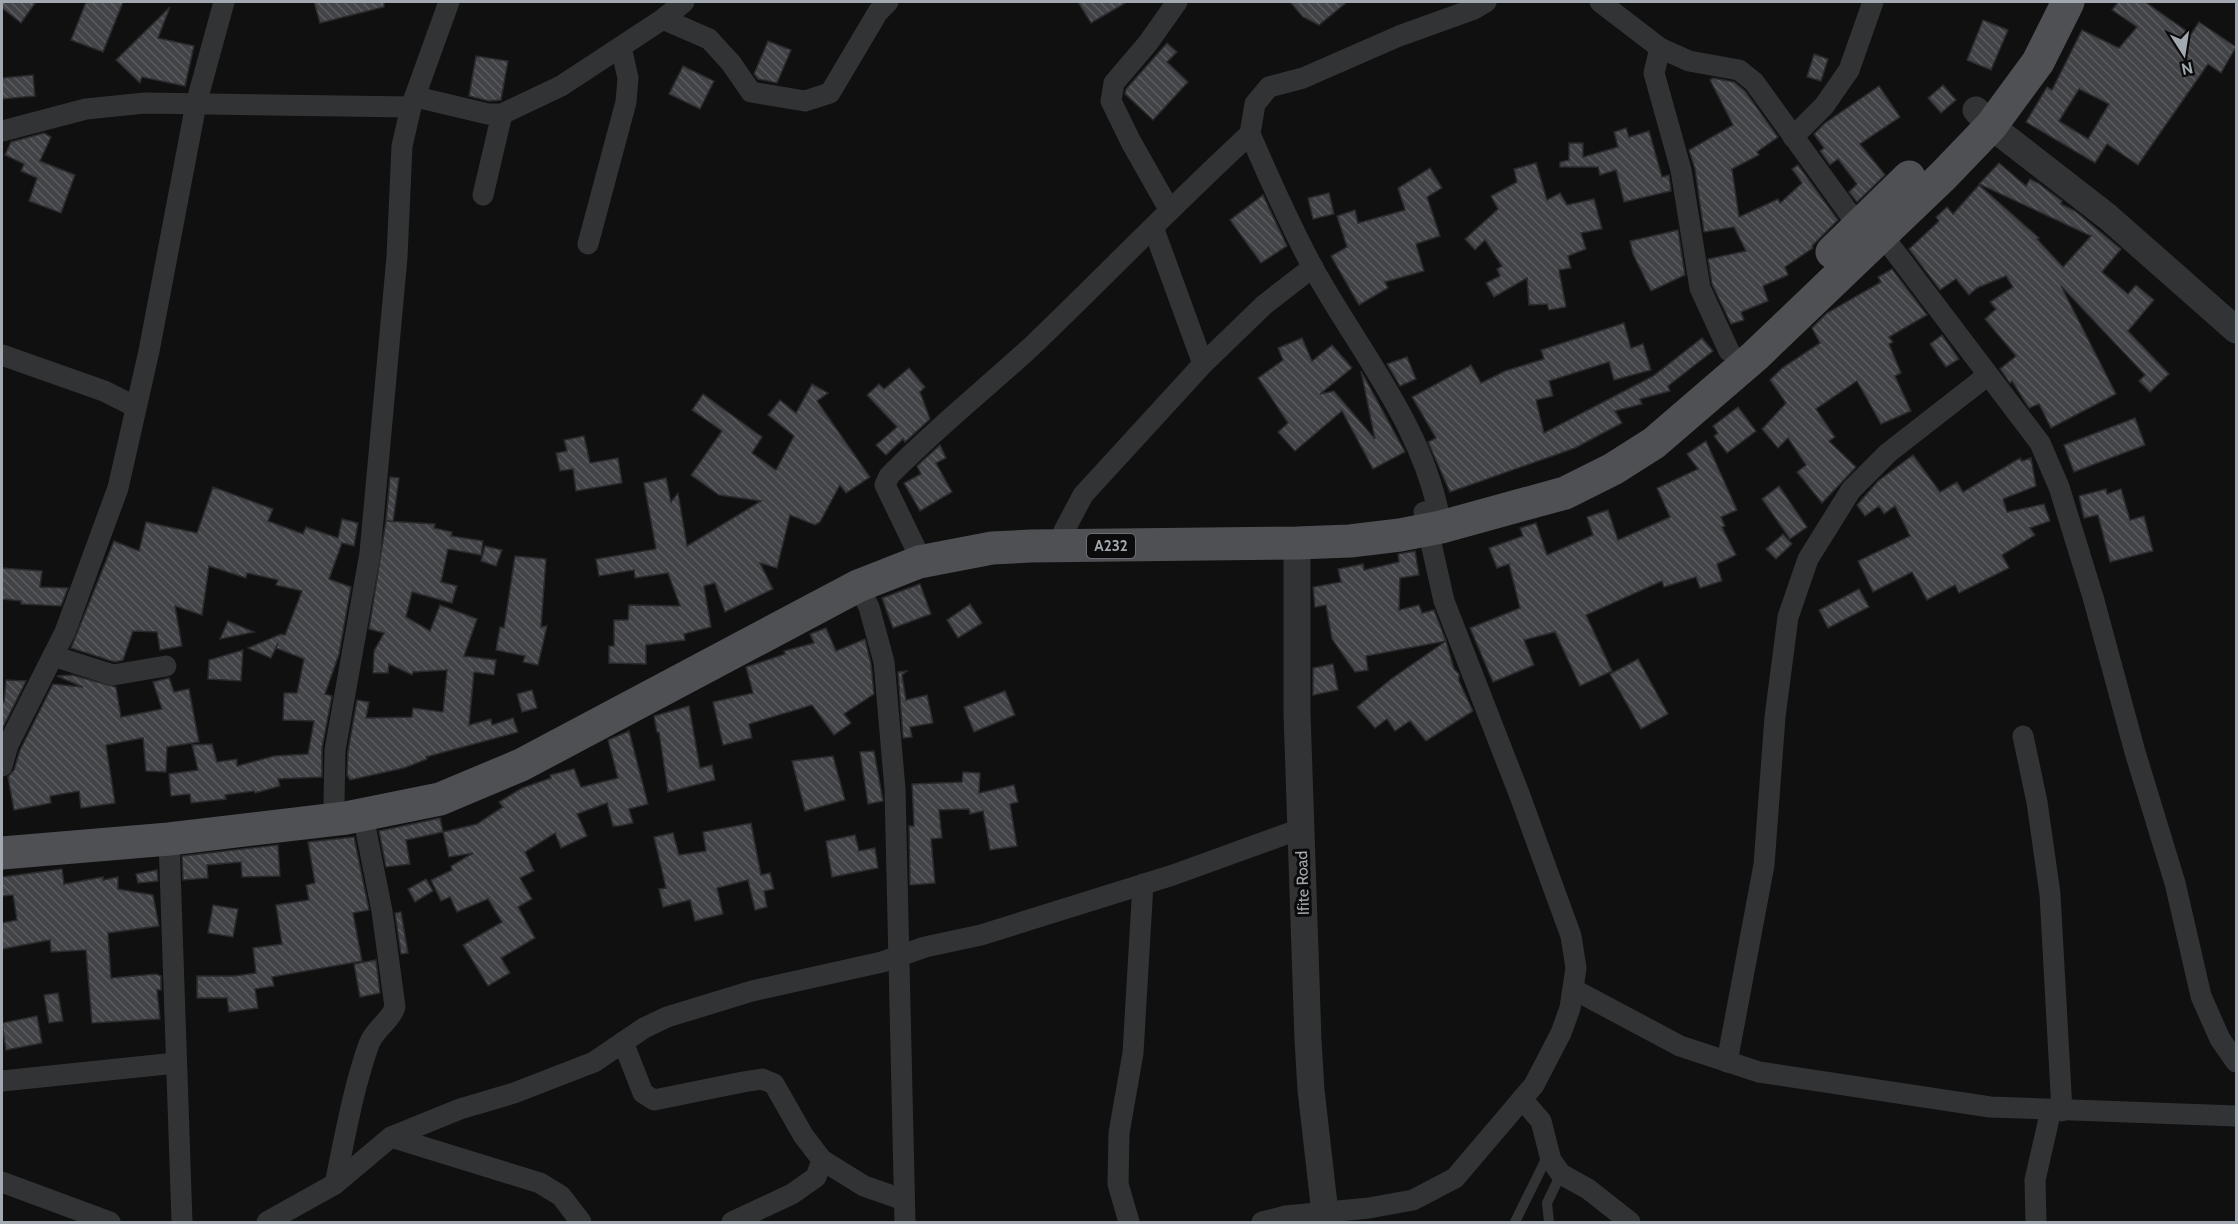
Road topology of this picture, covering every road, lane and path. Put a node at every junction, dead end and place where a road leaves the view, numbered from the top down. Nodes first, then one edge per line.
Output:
1 (224, 2) edge
2 (449, 2) edge
3 (684, 2) edge
4 (888, 2) edge
5 (1177, 2) edge
6 (1486, 2) edge
7 (1600, 2) edge
8 (1873, 2) edge
9 (2045, 2) edge
10 (2068, 2) edge
11 (1619, 8) edge
12 (663, 19) junction
13 (621, 47) junction
14 (1660, 48) junction
15 (413, 102) junction
16 (196, 104) junction
17 (502, 114) junction
18 (1983, 118) junction
19 (2, 131) edge
20 (1250, 134) junction
21 (1793, 137) junction
22 (483, 195) dead end
23 (1169, 209) junction
24 (1153, 227) junction
25 (1871, 231) junction
26 (588, 244) dead end
27 (1313, 267) junction
28 (2236, 330) edge
29 (1729, 351) junction
30 (2, 355) edge
31 (1203, 364) junction
32 (1988, 375) junction
33 (136, 407) junction
34 (1433, 519) junction
35 (1064, 531) junction
36 (1297, 543) junction
37 (915, 547) junction
38 (858, 586) junction
39 (53, 656) junction
40 (166, 666) dead end
41 (2023, 736) dead end
42 (2, 766) edge
43 (334, 802) junction
44 (363, 816) junction
45 (1300, 829) junction
46 (2, 837) edge
47 (170, 839) junction
48 (2, 853) edge
49 (1143, 884) junction
50 (897, 958) junction
51 (1573, 988) junction
52 (623, 1042) junction
53 (1727, 1062) junction
54 (2236, 1062) edge
55 (176, 1063) junction
56 (2, 1081) edge
57 (1521, 1099) junction
58 (2057, 1111) junction
59 (2236, 1116) edge
60 (391, 1137) junction
61 (1549, 1152) junction
62 (822, 1160) junction
63 (1561, 1174) junction
64 (2, 1182) edge
65 (335, 1184) junction
66 (904, 1200) junction
67 (1326, 1217) edge
68 (110, 1222) edge
69 (182, 1222) edge
70 (267, 1222) edge
71 (581, 1222) edge
72 (732, 1222) edge
73 (904, 1222) edge
74 (1129, 1222) edge
75 (1262, 1222) edge
76 (1515, 1222) edge
77 (1548, 1222) edge
78 (1630, 1222) edge
79 (2036, 1222) edge

1 - 16 street
2 - 15 street
3 - 12 street
4 - 12 street
5 - 23 street
6 - 20 street
7 - 11 street
8 - 21 street
9 - 18 main road, A232
10 - 18 main road, A232
11 - 14 street
12 - 13 street
13 - 17 street
13 - 26 street
14 - 21 street
14 - 29 street
15 - 16 street
15 - 17 street
15 - 43 street
16 - 19 street
16 - 33 street
17 - 22 street
18 - 25 main road, A232
18 - 28 street
20 - 23 street
20 - 27 street
21 - 25 street
23 - 24 street
24 - 31 street
24 - 37 street
25 - 29 main road, A232
25 - 32 street
25 - 34 main road, A232
27 - 31 street
27 - 34 street
29 - 34 main road, A232
30 - 33 street
31 - 35 street
32 - 53 street
32 - 54 street
33 - 39 street
34 - 35 main road, A232
34 - 36 main road, A232
34 - 51 street
35 - 37 main road, A232
36 - 38 main road, A232
36 - 45 street, Ifite Road
37 - 43 main road, A232
38 - 44 main road, A232
38 - 50 street
39 - 40 street
39 - 42 street
41 - 58 street
43 - 46 main road, A232
44 - 47 main road, A232
44 - 65 street
45 - 49 street
45 - 67 street, Ifite Road
47 - 48 main road, A232
47 - 55 street
49 - 50 street
49 - 74 street
50 - 52 street
50 - 66 street
51 - 53 street
51 - 57 street
52 - 60 street
52 - 62 street
53 - 58 street
55 - 56 street
55 - 69 street
57 - 61 street
57 - 67 street
58 - 59 street
58 - 79 street
60 - 65 street
60 - 71 street
61 - 63 street
61 - 76 lane
62 - 66 street
62 - 72 street
63 - 77 lane
63 - 78 street
64 - 68 street
65 - 70 street
66 - 73 street
67 - 75 street

